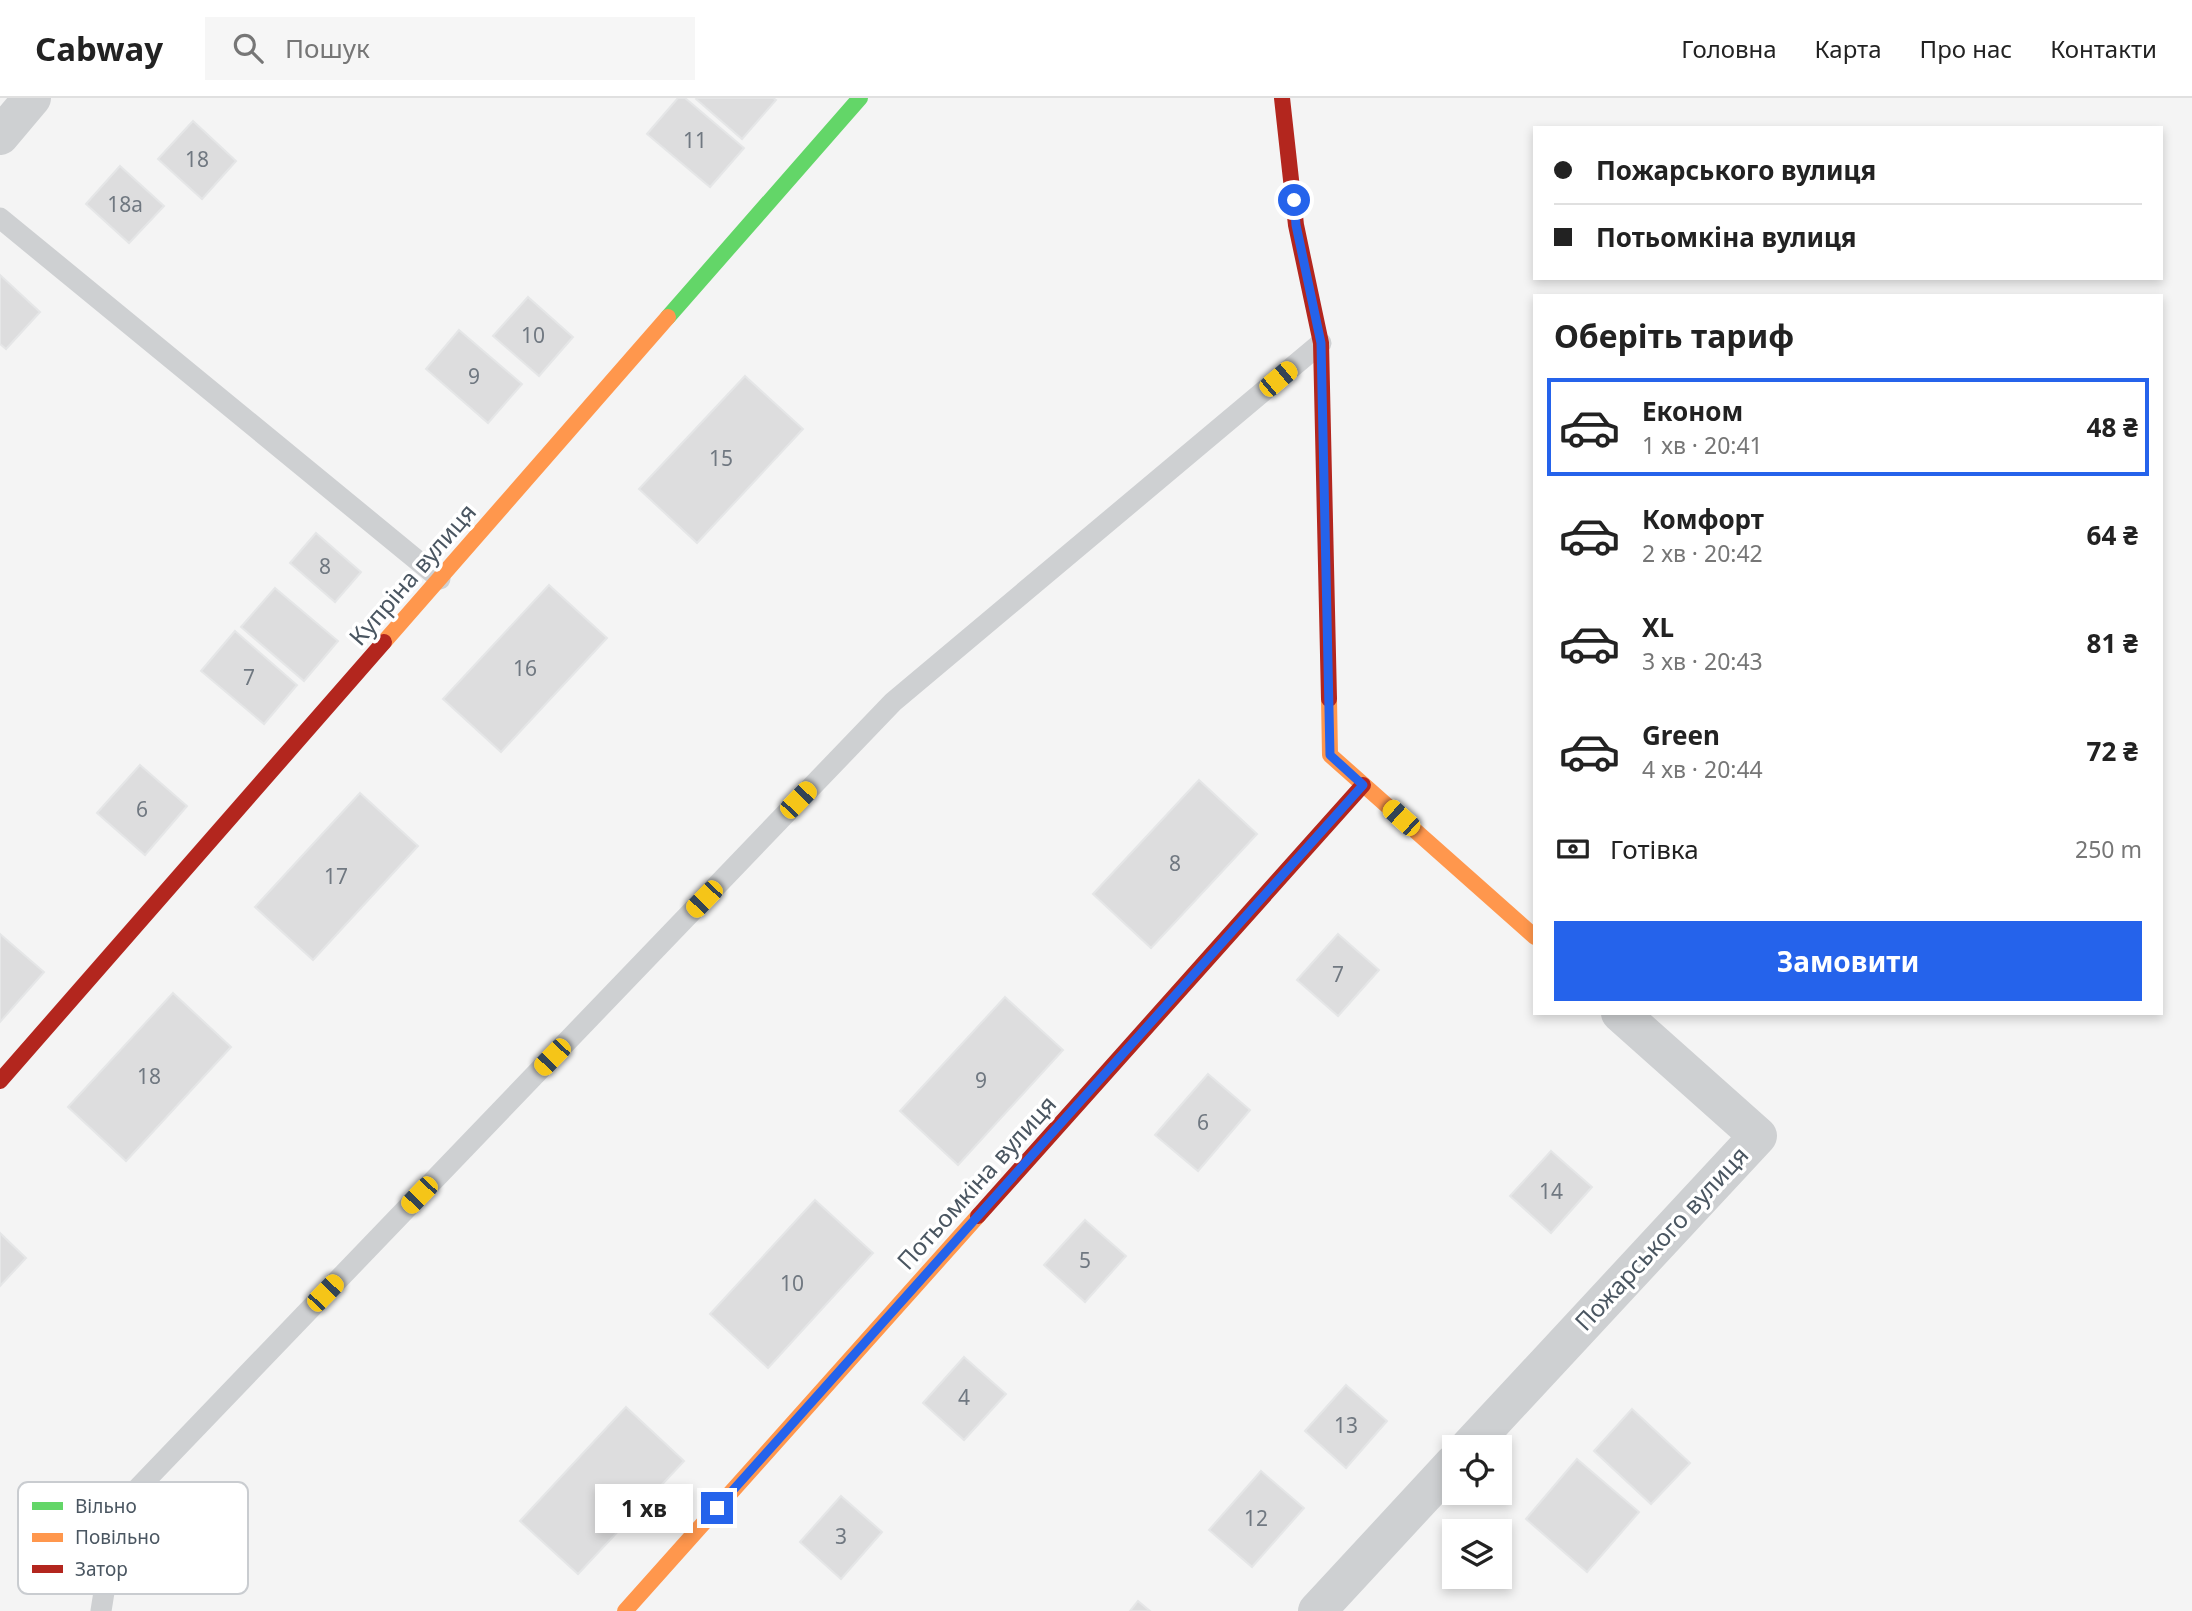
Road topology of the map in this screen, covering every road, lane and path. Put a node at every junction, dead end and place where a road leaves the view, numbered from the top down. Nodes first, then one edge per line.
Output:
1 (32, 98) edge
2 (860, 98) edge
3 (1282, 98) edge
4 (0, 136) edge
5 (0, 218) edge
6 (1321, 343) junction
7 (440, 579) junction
8 (1363, 785) junction
9 (1533, 935) edge
10 (1622, 1015) edge
11 (0, 1081) edge
12 (1480, 1435) edge
13 (1442, 1476) edge
14 (144, 1482) edge
15 (625, 1611) edge
16 (1317, 1611) edge

1 - 4 street
2 - 7 street, Купріна вулиця
3 - 6 street
5 - 7 lane
6 - 8 street
6 - 14 lane
7 - 11 street, Купріна вулиця
8 - 9 street
8 - 15 street, Потьомкіна вулиця
10 - 12 street, Пожарського вулиця
13 - 16 street

